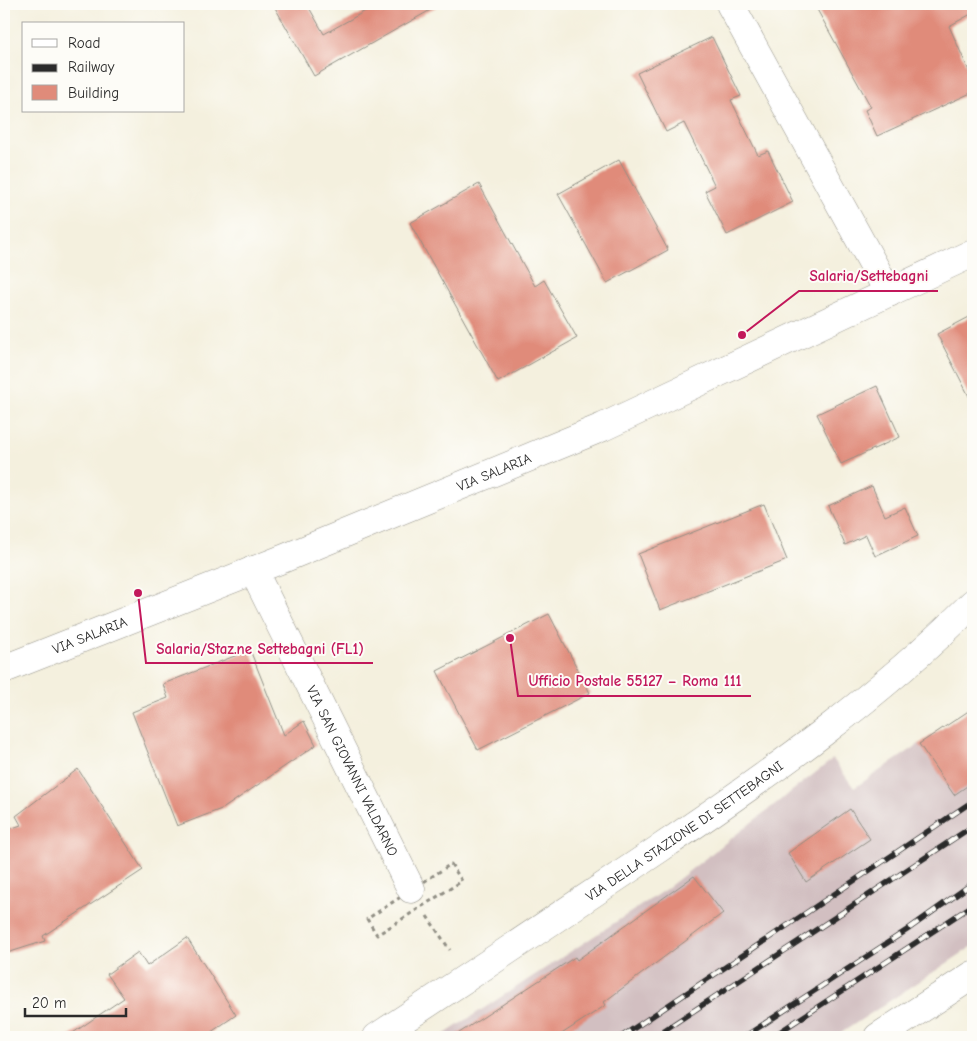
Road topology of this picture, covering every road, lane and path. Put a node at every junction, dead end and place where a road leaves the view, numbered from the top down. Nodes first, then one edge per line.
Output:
1 (730, 4) edge
2 (973, 253) edge
3 (889, 293) junction
4 (253, 570) junction
5 (973, 603) edge
6 (4, 669) edge
7 (416, 898) joint
8 (973, 975) edge
9 (468, 977) junction
10 (377, 1037) edge
11 (878, 1037) edge

1 - 3 street
2 - 3 street, VIA SALARIA
3 - 4 street, VIA SALARIA
4 - 6 street, VIA SALARIA
4 - 7 street, VIA SAN GIOVANNI VALDARNO
5 - 9 street, VIA DELLA STAZIONE DI SETTEBAGNI
7 - 9 path
8 - 11 street
9 - 10 street, VIA DELLA STAZIONE DI SETTEBAGNI

